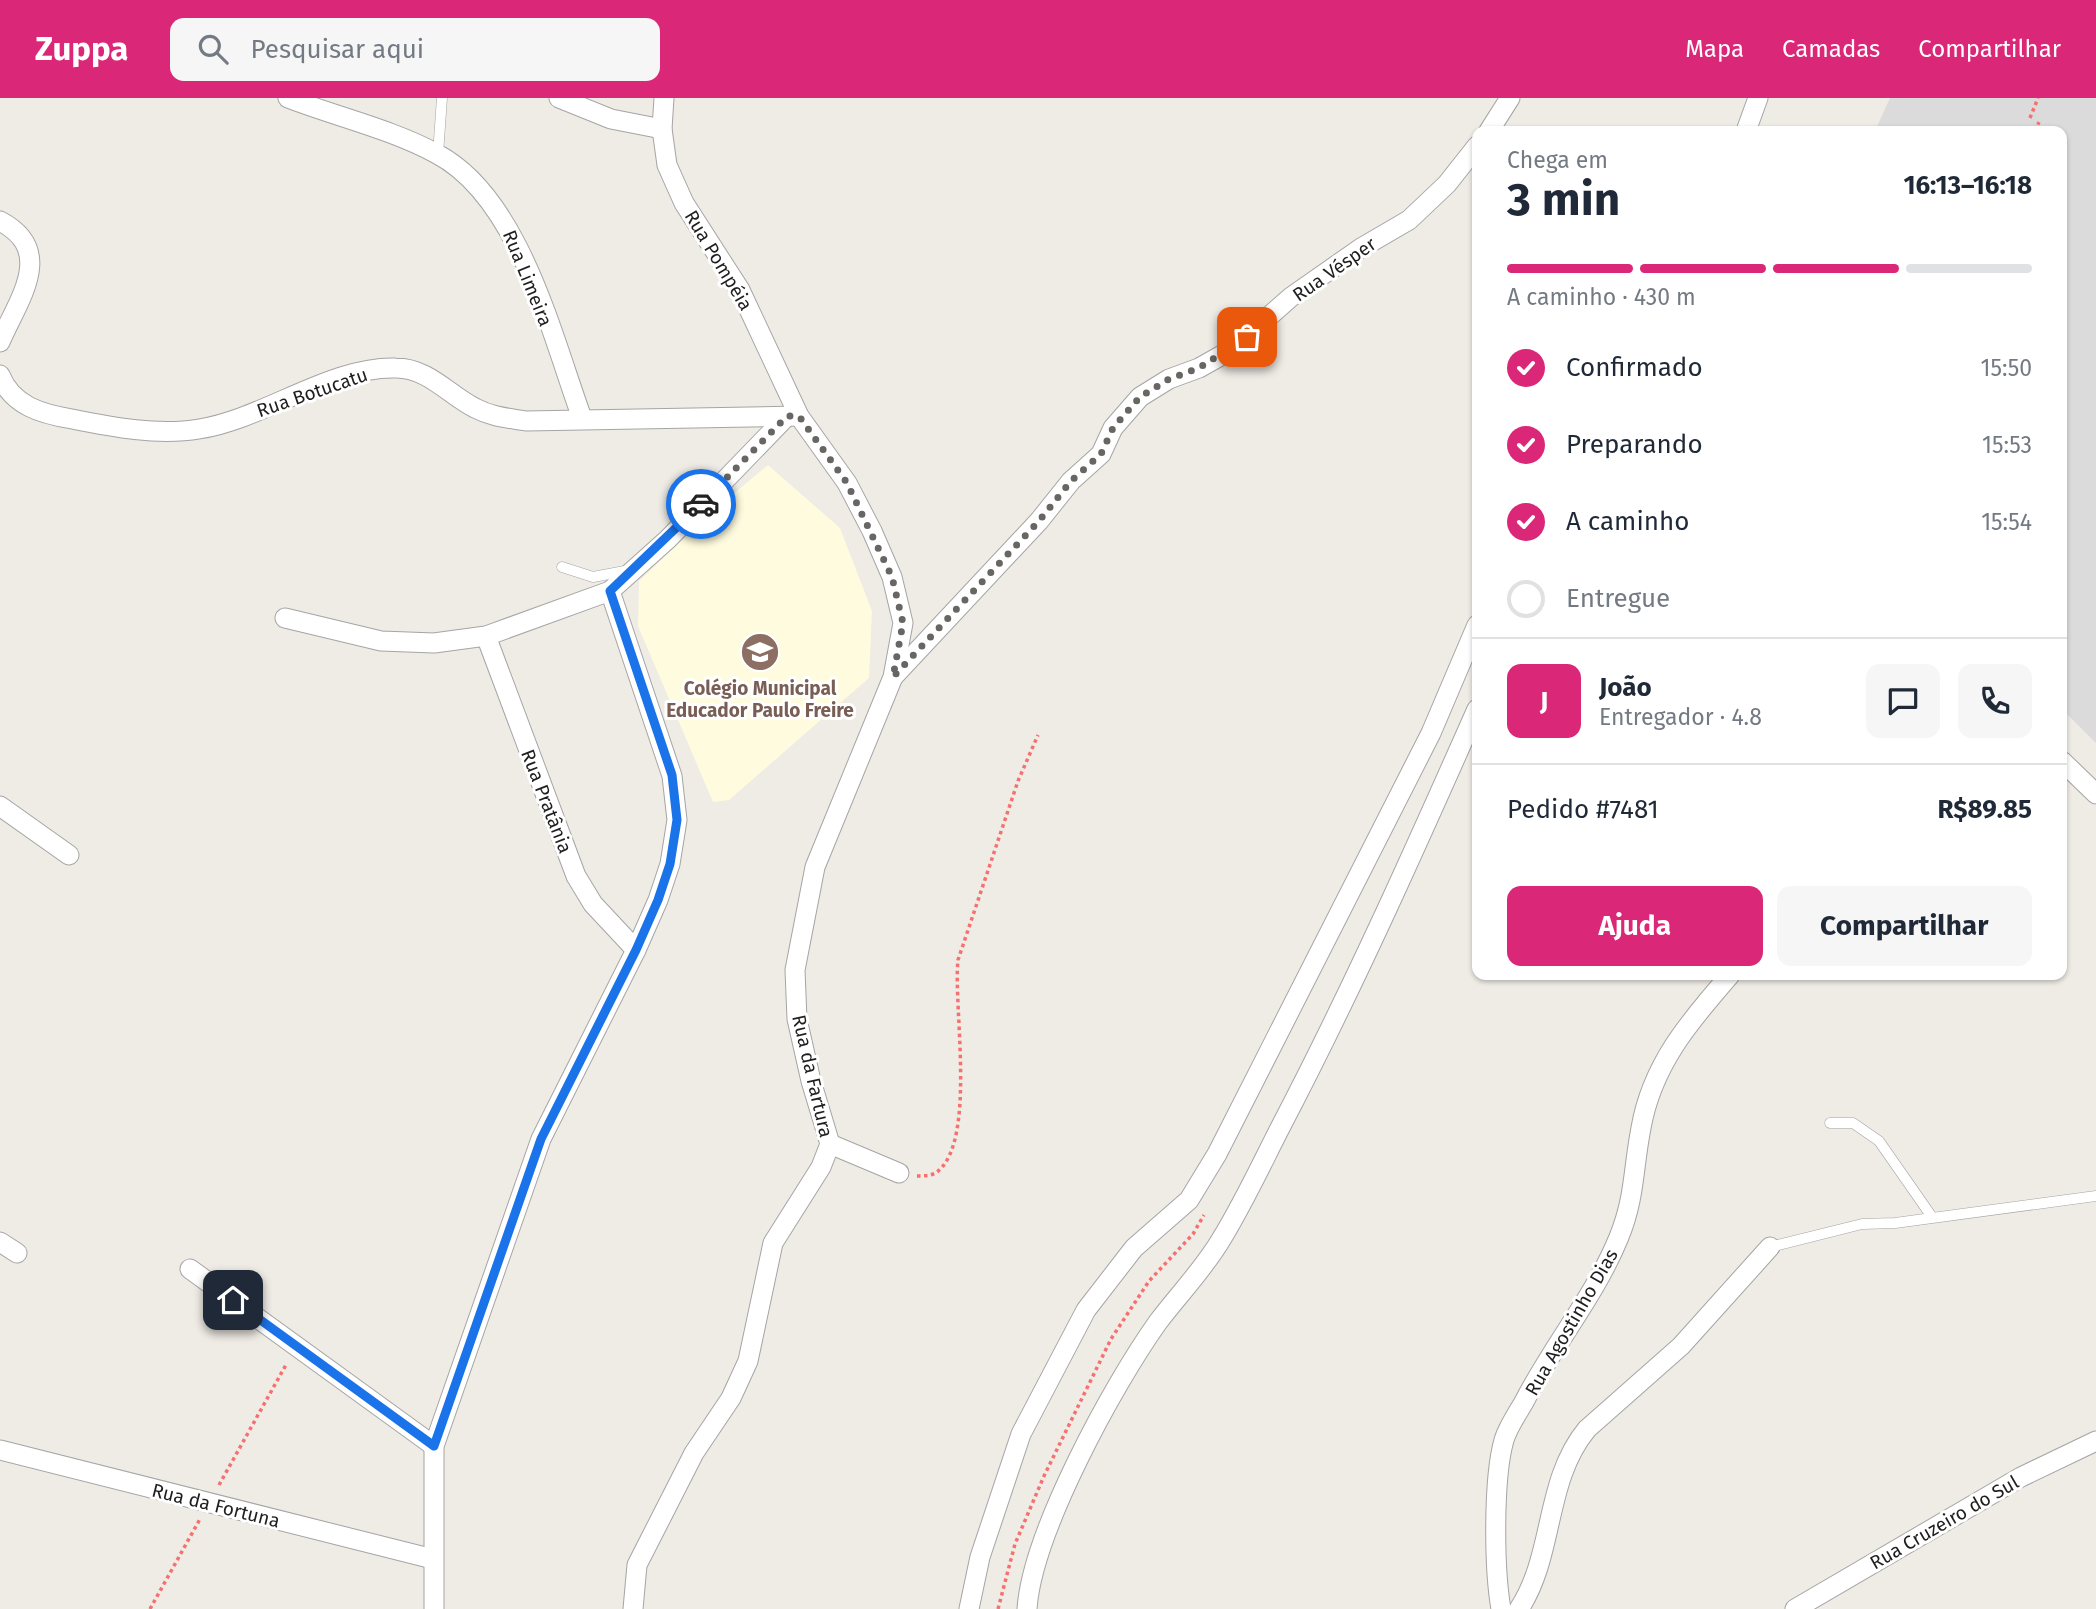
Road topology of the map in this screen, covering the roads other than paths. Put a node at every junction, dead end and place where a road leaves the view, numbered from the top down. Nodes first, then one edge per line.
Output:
1 (288, 98) edge
2 (442, 98) edge
3 (559, 98) edge
4 (664, 98) edge
5 (1510, 98) edge
6 (1758, 98) edge
7 (1492, 126) edge
8 (1748, 126) edge
9 (662, 128) junction
10 (1472, 152) edge
11 (438, 154) junction
12 (0, 221) edge
13 (0, 342) edge
14 (0, 375) edge
15 (793, 416) junction
16 (582, 418) junction
17 (644, 561) junction
18 (562, 567) dead end
19 (610, 591) junction
20 (285, 618) dead end
21 (486, 636) junction
22 (1472, 637) edge
23 (893, 677) junction
24 (1472, 720) edge
25 (2067, 766) edge
26 (2096, 794) edge
27 (0, 806) edge
28 (69, 855) dead end
29 (636, 950) junction
30 (1726, 980) edge
31 (1830, 1123) dead end
32 (830, 1144) junction
33 (898, 1172) road end
34 (2096, 1196) edge
35 (1933, 1217) junction
36 (0, 1242) edge
37 (1770, 1247) joint
38 (17, 1253) dead end
39 (190, 1269) dead end
40 (2096, 1441) edge
41 (434, 1446) junction
42 (0, 1450) edge
43 (433, 1559) junction
44 (435, 1609) edge
45 (634, 1609) edge
46 (969, 1609) edge
47 (1027, 1609) edge
48 (1501, 1609) edge
49 (1519, 1609) edge
50 (1796, 1609) edge

1 - 11 street, Rua Limeira
2 - 11 lane
3 - 9 street
4 - 9 street, Rua Pompéia
5 - 7 street
6 - 8 street
9 - 15 street, Rua Pompéia
10 - 23 street, Rua Vésper
11 - 16 street, Rua Limeira
12 - 13 street
14 - 16 street, Rua Botucatu
15 - 16 street, Rua Botucatu
15 - 17 street
15 - 23 street, Rua da Fartura
17 - 18 lane
17 - 19 street
19 - 21 street
19 - 29 street
20 - 21 street
21 - 29 street, Rua Pratânia
22 - 46 street
23 - 32 street, Rua da Fartura
24 - 47 street
25 - 26 street
27 - 28 street
29 - 41 street
30 - 48 street, Rua Agostinho Dias
31 - 35 lane
32 - 33 street
32 - 45 street, Rua da Fartura
34 - 35 lane
35 - 37 lane
36 - 38 street
37 - 49 street
39 - 41 street
40 - 50 street, Rua Cruzeiro do Sul
41 - 43 street
42 - 43 street, Rua da Fortuna
43 - 44 street

